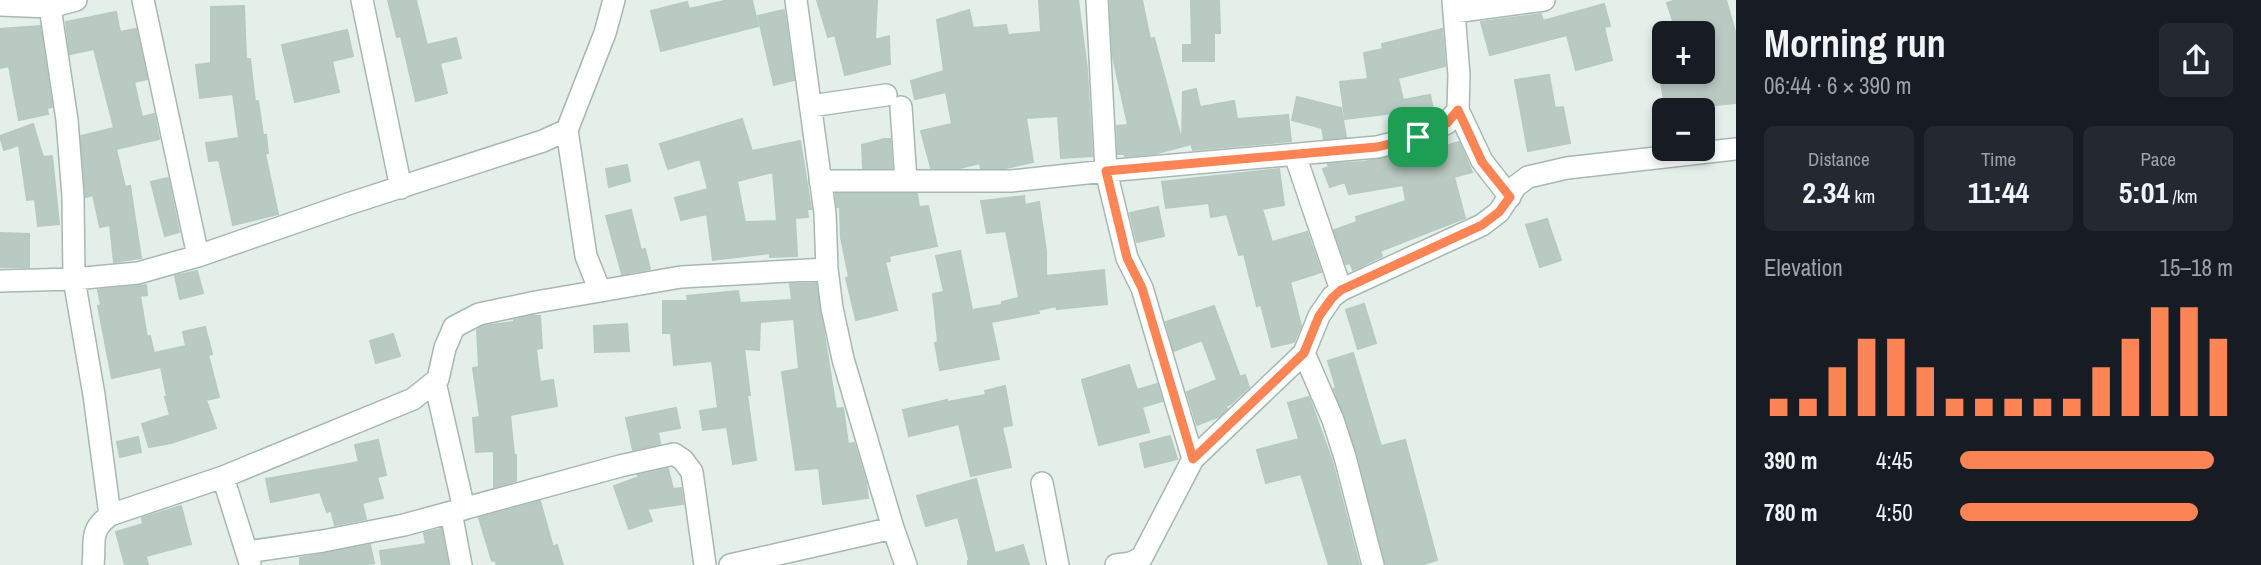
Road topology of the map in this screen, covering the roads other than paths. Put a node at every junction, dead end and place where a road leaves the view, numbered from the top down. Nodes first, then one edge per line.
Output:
1 (76, 0) edge
2 (143, 0) edge
3 (362, 0) edge
4 (614, 0) edge
5 (796, 0) edge
6 (1097, 0) edge
7 (1544, 0) edge
8 (0, 5) edge
9 (1453, 6) edge
10 (50, 7) junction
11 (811, 106) junction
12 (1458, 110) junction
13 (567, 130) junction
14 (1736, 149) edge
15 (1295, 155) junction
16 (1106, 171) junction
17 (820, 181) junction
18 (906, 181) junction
19 (401, 188) junction
20 (1510, 197) junction
21 (198, 256) junction
22 (827, 270) junction
23 (74, 279) junction
24 (0, 281) edge
25 (600, 290) junction
26 (1341, 290) junction
27 (1304, 353) junction
28 (435, 382) junction
29 (1193, 459) junction
30 (223, 477) junction
31 (1042, 483) dead end
32 (458, 511) junction
33 (110, 515) junction
34 (892, 528) junction
35 (249, 559) edge
36 (93, 565) edge
37 (461, 565) edge
38 (705, 565) edge
39 (730, 565) edge
40 (906, 565) edge
41 (1058, 565) edge
42 (1116, 565) edge
43 (1373, 565) edge

1 - 10 street
2 - 21 street
3 - 19 street
4 - 13 street
5 - 11 street
6 - 16 street
7 - 9 street
8 - 10 street
9 - 12 street
10 - 23 street
11 - 17 street
11 - 18 street
12 - 15 street
12 - 20 street
13 - 19 street
13 - 25 street
14 - 20 street
15 - 16 street
15 - 26 street
16 - 18 street
16 - 29 street
17 - 18 street
17 - 22 street
19 - 21 street
20 - 26 street
21 - 23 street
22 - 25 street
22 - 34 street
23 - 24 street
23 - 33 street
25 - 28 street
26 - 27 street
27 - 29 street
27 - 43 street
28 - 30 street
28 - 32 street
29 - 42 street
30 - 33 street
30 - 35 street
31 - 41 street
32 - 35 street
32 - 37 street
32 - 38 street
33 - 36 street
34 - 39 street
34 - 40 street

